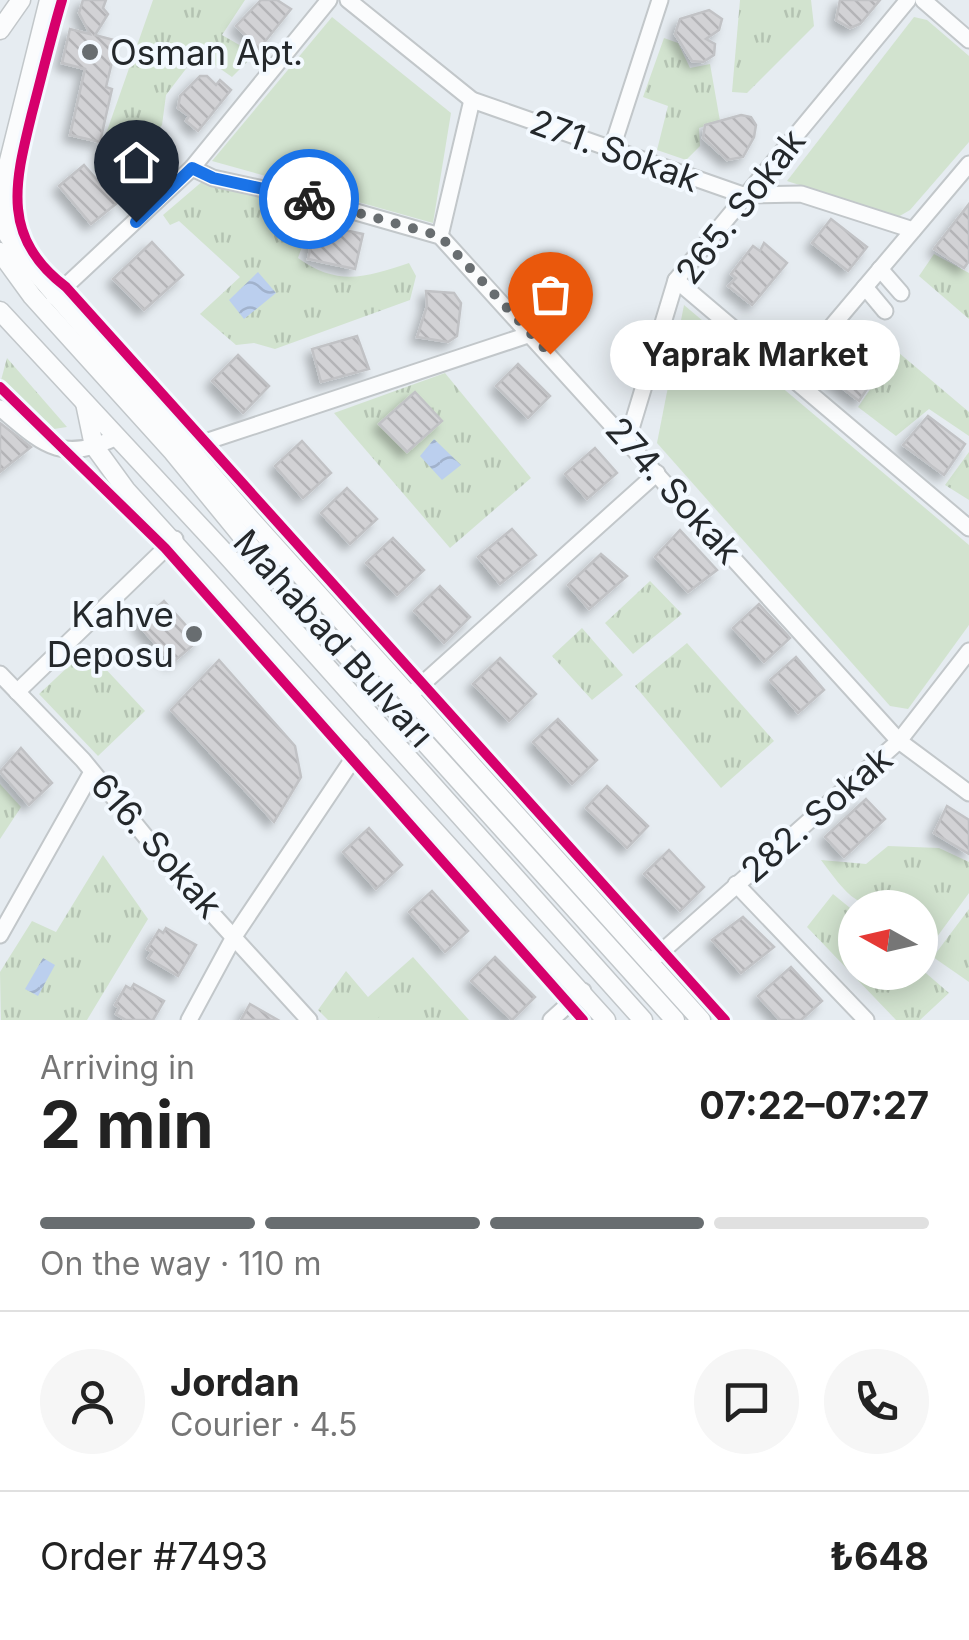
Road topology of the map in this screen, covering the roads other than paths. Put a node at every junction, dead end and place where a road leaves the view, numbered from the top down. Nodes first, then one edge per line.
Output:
1 (21, 0) edge
2 (49, 0) edge
3 (330, 0) edge
4 (348, 0) edge
5 (660, 0) edge
6 (908, 0) edge
7 (923, 0) edge
8 (0, 30) edge
9 (969, 40) edge
10 (472, 100) junction
11 (612, 150) junction
12 (969, 164) edge
13 (192, 168) junction
14 (955, 180) junction
15 (969, 192) edge
16 (743, 195) junction
17 (913, 230) junction
18 (440, 236) junction
19 (0, 252) edge
20 (880, 269) junction
21 (676, 280) junction
22 (864, 287) junction
23 (901, 293) dead end
24 (54, 296) junction
25 (884, 311) dead end
26 (0, 312) edge
27 (0, 326) edge
28 (21, 334) junction
29 (531, 334) junction
30 (789, 376) junction
31 (85, 402) junction
32 (0, 408) edge
33 (117, 437) junction
34 (627, 442) junction
35 (94, 446) junction
36 (190, 451) junction
37 (657, 473) junction
38 (969, 528) edge
39 (176, 540) junction
40 (969, 652) edge
41 (0, 674) edge
42 (17, 692) junction
43 (409, 696) junction
44 (899, 741) junction
45 (361, 748) junction
46 (92, 772) junction
47 (969, 792) edge
48 (736, 884) junction
49 (0, 935) edge
50 (236, 935) junction
51 (648, 963) junction
52 (583, 991) junction
53 (189, 1020) edge
54 (309, 1020) edge
55 (551, 1020) edge
56 (606, 1020) edge
57 (642, 1020) edge
58 (675, 1020) edge
59 (701, 1020) edge
60 (866, 1020) edge

1 - 8 main road
2 - 24 main road
3 - 13 street
4 - 10 street, 271. Sokak
5 - 11 street
6 - 16 street, 265. Sokak
7 - 9 street
10 - 11 street, 271. Sokak
10 - 18 street
11 - 16 street, 271. Sokak
12 - 14 street
13 - 18 street
13 - 24 street
14 - 15 street
14 - 17 street
16 - 17 street, 271. Sokak
16 - 21 street, 265. Sokak
17 - 20 street
18 - 29 street, 274. Sokak
19 - 58 main road, Mahabad Bulvarı
20 - 22 street
20 - 23 street
21 - 30 street
21 - 34 street, 265. Sokak
22 - 25 street
22 - 30 street
24 - 36 main road
26 - 28 main road, Mahabad Bulvarı
27 - 28 street
28 - 31 main road, Mahabad Bulvarı
29 - 34 street, 274. Sokak
29 - 36 street
30 - 38 street
31 - 33 main road, Mahabad Bulvarı
31 - 35 main road
32 - 35 street
33 - 35 street
33 - 57 main road, Mahabad Bulvarı
34 - 37 street, 274. Sokak
35 - 39 main road
36 - 43 main road
37 - 43 street
37 - 44 street, 274. Sokak
39 - 42 street
39 - 45 main road
40 - 44 street, 282. Sokak
41 - 42 street, 616. Sokak
42 - 46 street, 616. Sokak
43 - 51 main road
44 - 47 street, 274. Sokak
44 - 48 street, 282. Sokak
45 - 50 street
45 - 52 main road
46 - 49 street
46 - 50 street, 616. Sokak
48 - 51 street, 282. Sokak
48 - 60 street
50 - 53 street
50 - 54 street, 616. Sokak
51 - 59 main road
52 - 55 street
52 - 56 main road

